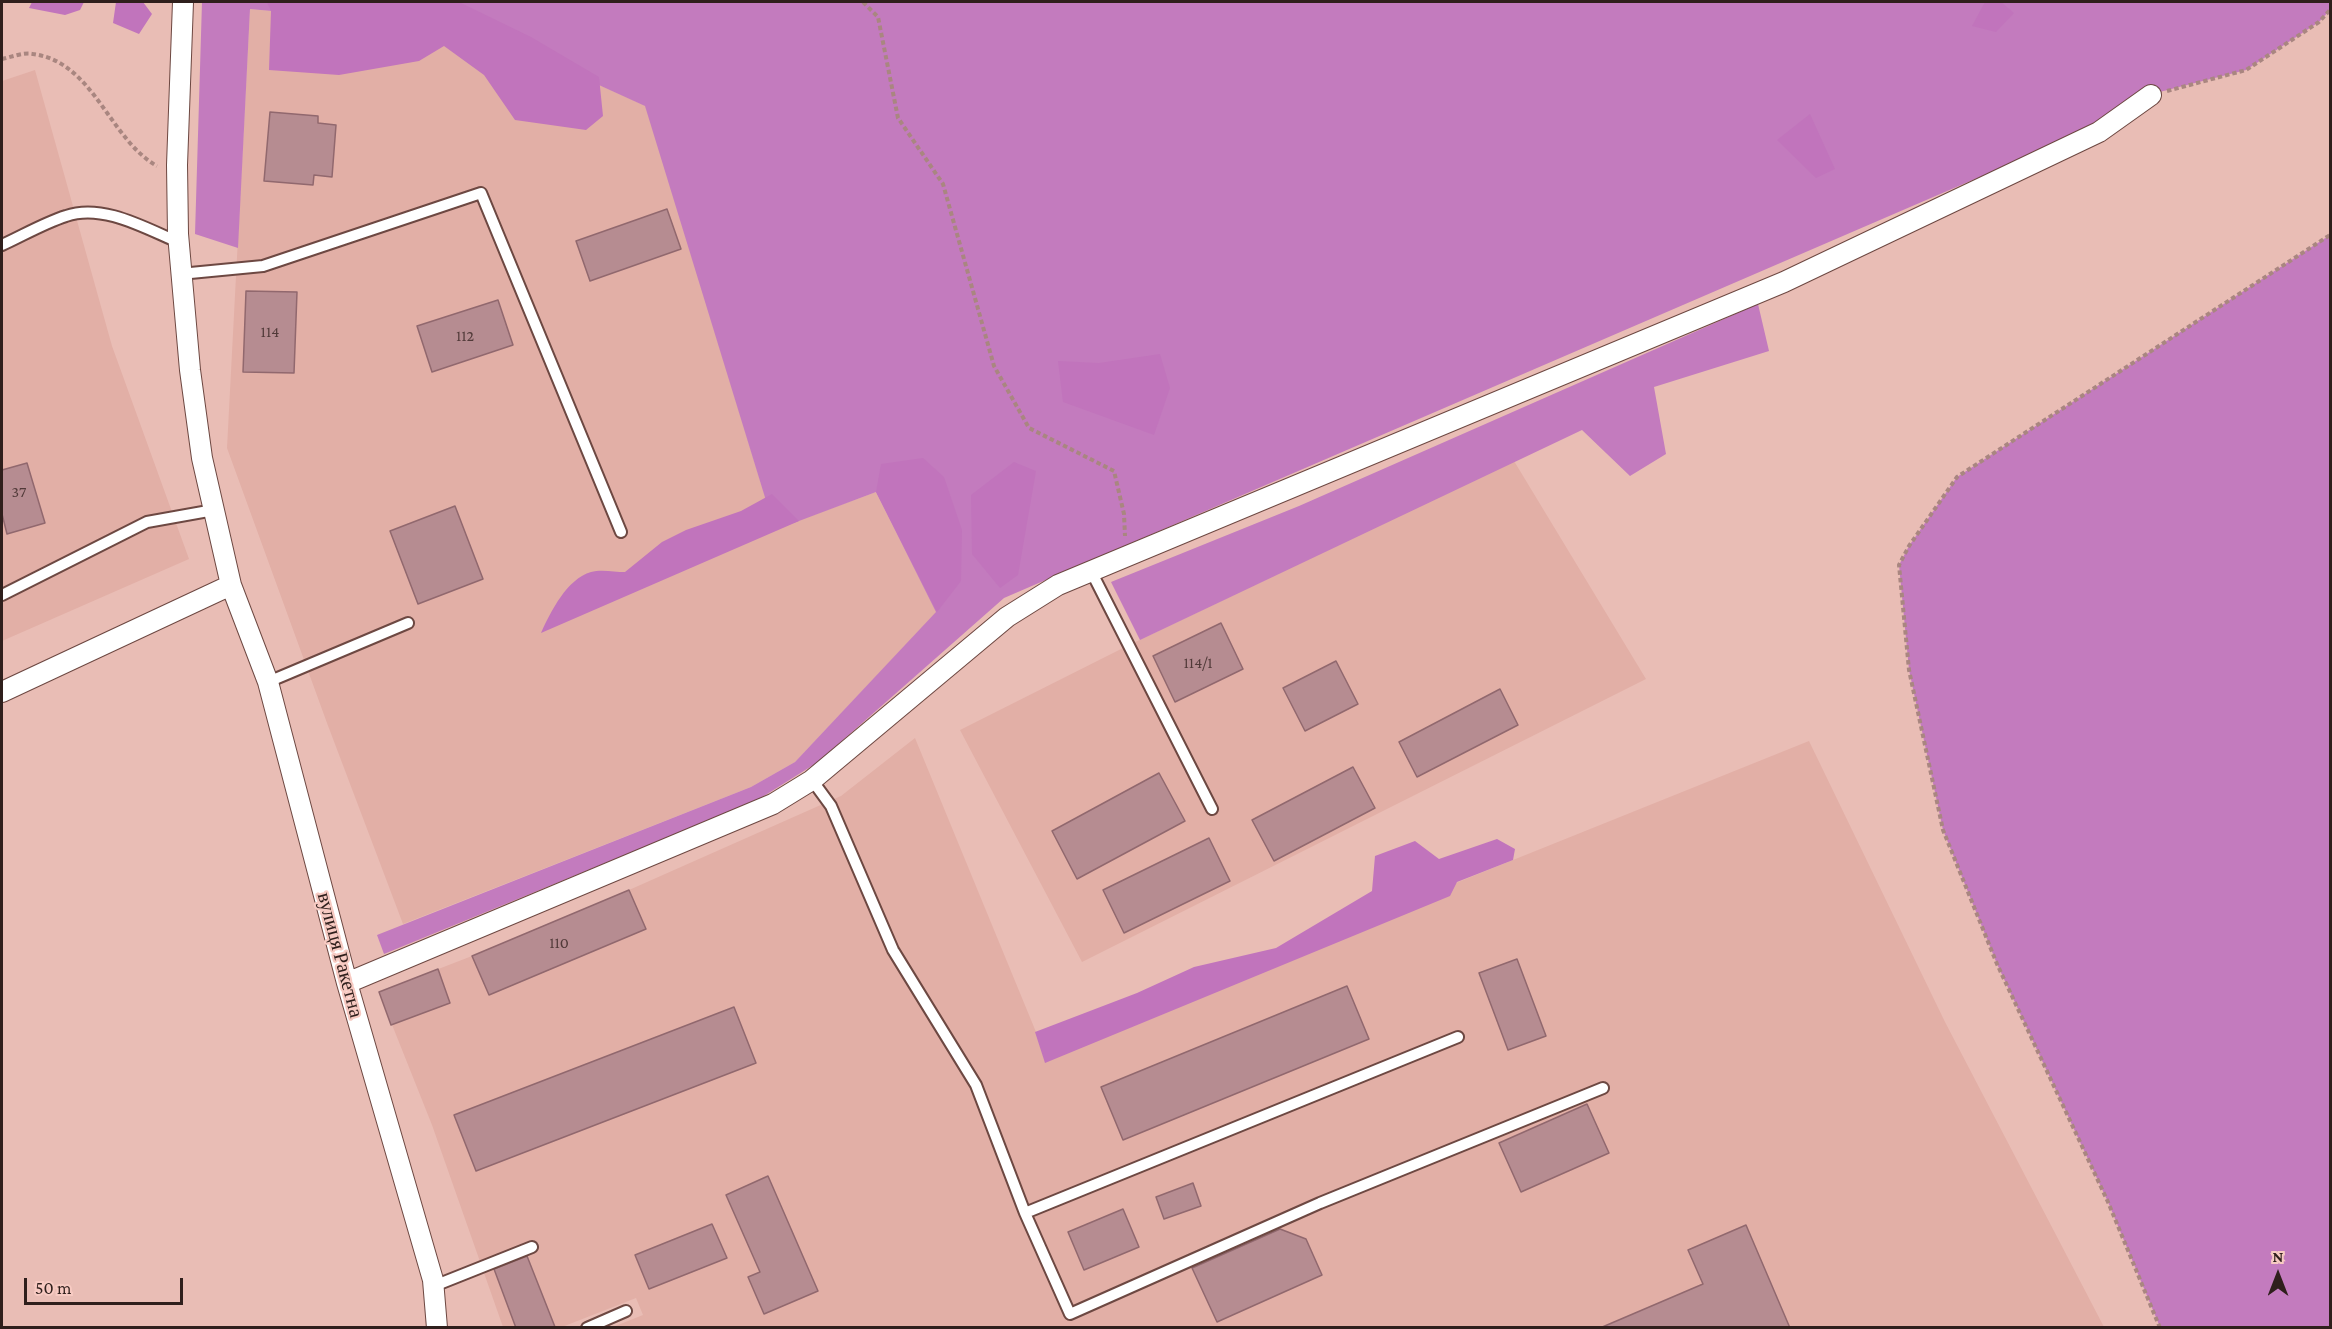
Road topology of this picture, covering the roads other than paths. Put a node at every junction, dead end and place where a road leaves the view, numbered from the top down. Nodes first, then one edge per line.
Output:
1 (183, 2) edge
2 (2151, 95) road end
3 (178, 242) junction
4 (2, 245) edge
5 (180, 274) junction
6 (214, 510) junction
7 (621, 532) dead end
8 (1091, 571) junction
9 (231, 585) junction
10 (2, 595) edge
11 (408, 624) dead end
12 (268, 682) junction
13 (2, 692) edge
14 (812, 780) junction
15 (1212, 809) dead end
16 (347, 983) junction
17 (1458, 1037) dead end
18 (1603, 1088) dead end
19 (1025, 1213) junction
20 (532, 1248) dead end
21 (434, 1286) junction
22 (626, 1311) dead end
23 (438, 1328) edge
24 (587, 1328) edge

1 - 3 street, вулиця Ракетна
2 - 8 street
3 - 4 lane
3 - 5 street, вулиця Ракетна
5 - 6 street, вулиця Ракетна
5 - 7 lane
6 - 9 street, вулиця Ракетна
6 - 10 lane
8 - 14 street
8 - 15 lane
9 - 12 street, вулиця Ракетна
9 - 13 street
11 - 12 lane
12 - 16 street, вулиця Ракетна
14 - 16 street
14 - 19 lane
16 - 21 street, вулиця Ракетна
17 - 19 lane
18 - 19 lane
20 - 21 lane
21 - 23 street, вулиця Ракетна
22 - 24 lane

